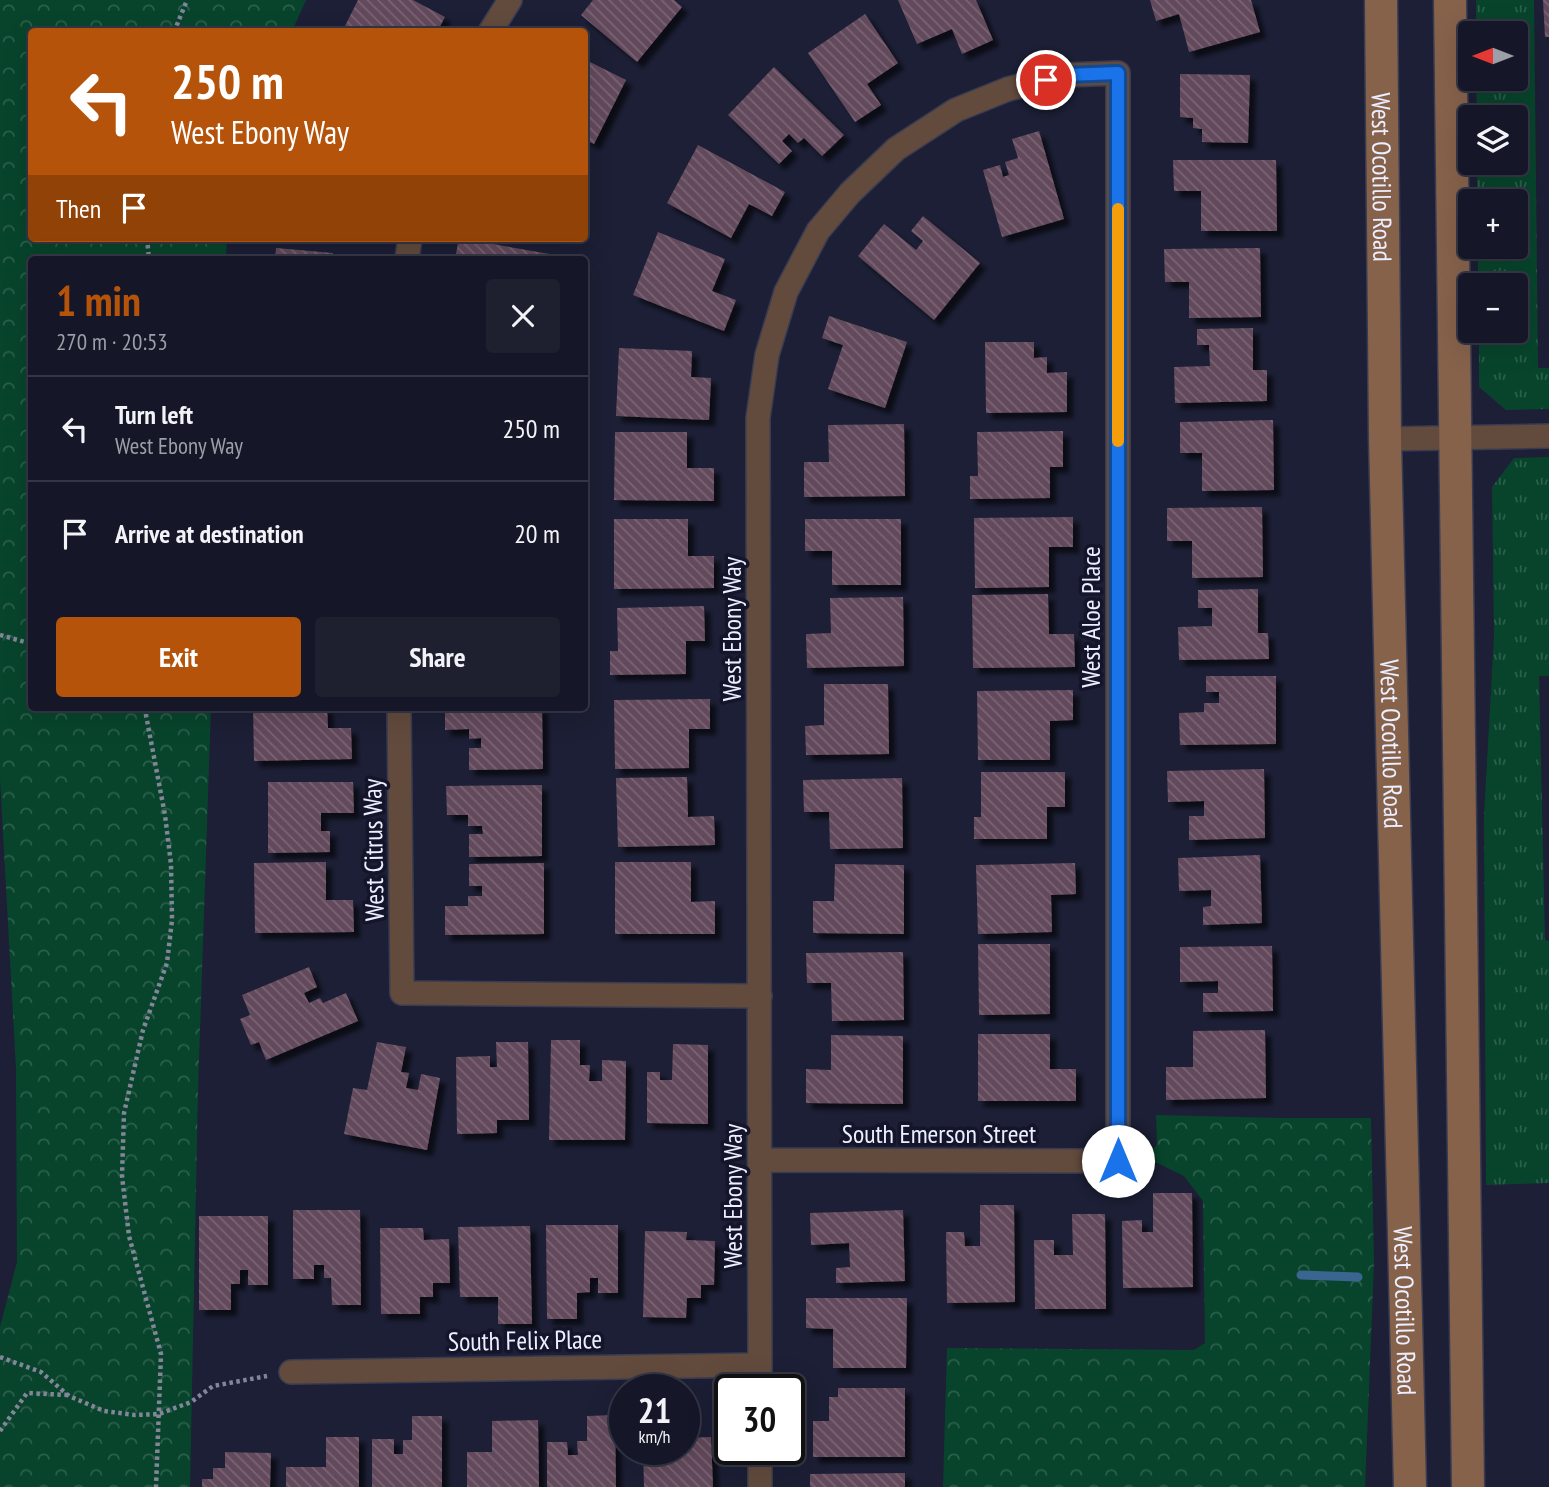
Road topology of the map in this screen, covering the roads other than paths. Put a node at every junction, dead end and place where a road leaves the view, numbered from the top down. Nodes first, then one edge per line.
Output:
1 (510, 0) edge
2 (1381, 0) edge
3 (1450, 0) edge
4 (492, 28) edge
5 (1118, 73) joint
6 (1549, 436) edge
7 (1456, 438) junction
8 (1385, 439) junction
9 (399, 711) edge
10 (760, 996) junction
11 (760, 1160) junction
12 (1118, 1161) joint
13 (760, 1365) junction
14 (291, 1372) road end
15 (760, 1374) edge
16 (760, 1465) edge
17 (760, 1487) edge
18 (1410, 1487) edge
19 (1468, 1487) edge

1 - 4 street
2 - 8 main road, West Ocotillo Road
3 - 7 main road
5 - 10 street, West Ebony Way
5 - 12 street, West Aloe Place
6 - 7 street
7 - 8 street
7 - 19 main road
8 - 18 main road, West Ocotillo Road
9 - 10 street, West Citrus Way
10 - 11 street, West Ebony Way
11 - 12 street, South Emerson Street
11 - 13 street, West Ebony Way
13 - 14 street, South Felix Place
13 - 15 street, West Ebony Way
16 - 17 street

